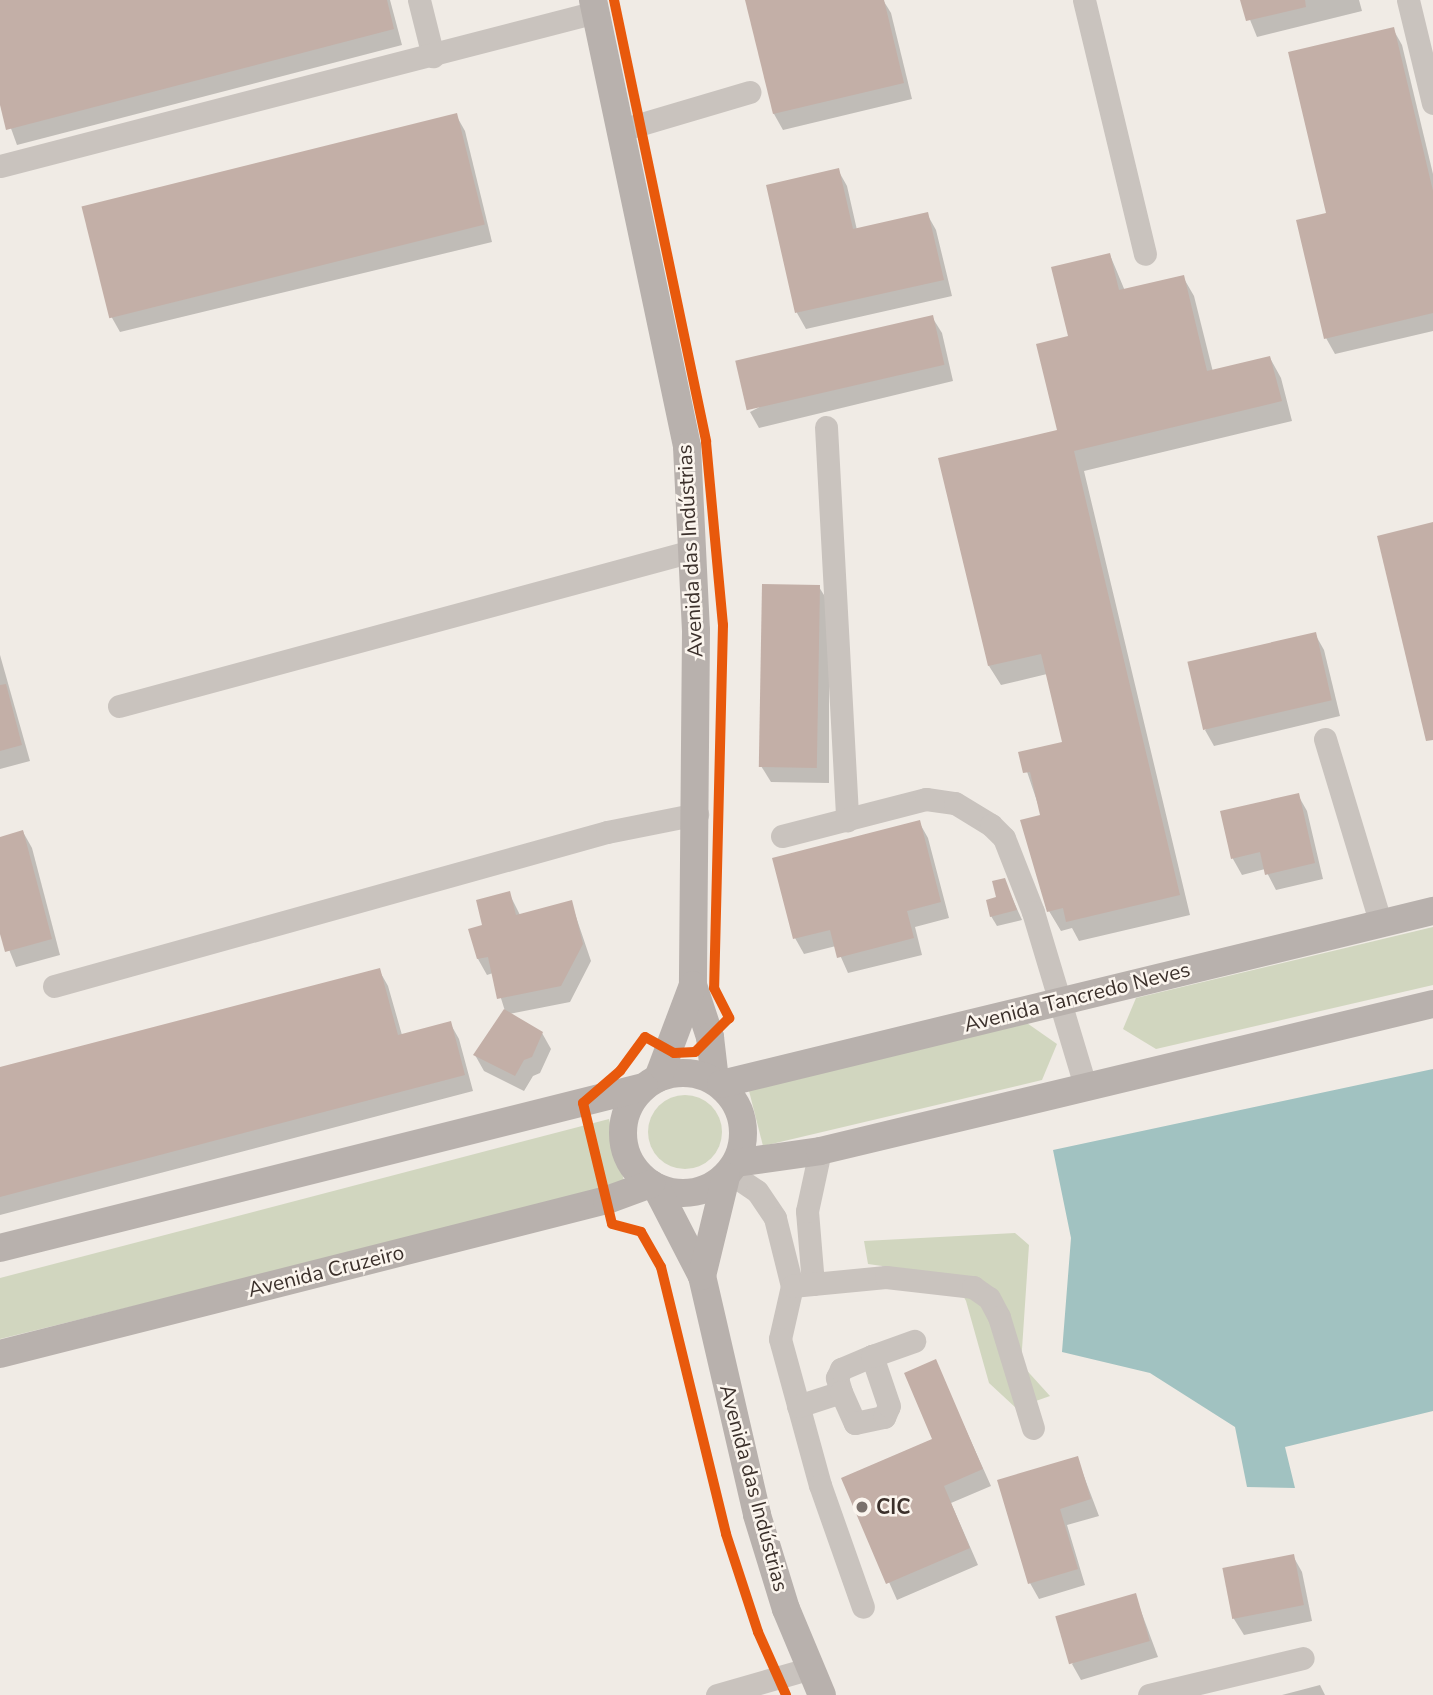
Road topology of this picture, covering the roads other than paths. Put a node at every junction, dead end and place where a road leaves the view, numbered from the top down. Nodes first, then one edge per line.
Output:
1 (419, 0) edge
2 (1084, 0) edge
3 (1408, 0) edge
4 (595, 6) edge
5 (433, 55) junction
6 (749, 92) dead end
7 (1433, 103) edge
8 (621, 130) junction
9 (0, 166) edge
10 (1145, 254) dead end
11 (826, 427) dead end
12 (692, 551) junction
13 (119, 706) dead end
14 (1325, 739) dead end
15 (697, 814) junction
16 (847, 820) junction
17 (782, 836) dead end
18 (1433, 911) edge
19 (1381, 923) junction
20 (694, 985) junction
21 (54, 986) dead end
22 (1063, 999) junction
23 (1433, 1004) edge
24 (651, 1082) junction
25 (718, 1082) junction
26 (1085, 1085) junction
27 (820, 1151) junction
28 (731, 1171) junction
29 (653, 1186) junction
30 (0, 1248) edge
31 (702, 1276) junction
32 (803, 1285) junction
33 (914, 1340) dead end
34 (0, 1354) edge
35 (872, 1356) junction
36 (841, 1392) junction
37 (798, 1406) junction
38 (1033, 1428) dead end
39 (863, 1607) dead end
40 (1303, 1658) dead end
41 (811, 1668) junction
42 (717, 1695) edge
43 (822, 1695) edge
44 (1149, 1695) edge

1 - 5 lane
2 - 10 lane
3 - 7 lane
4 - 5 lane
4 - 8 main road, Avenida das Indústrias
5 - 9 lane
6 - 8 lane
8 - 12 main road, Avenida das Indústrias
11 - 16 lane
12 - 13 lane
12 - 15 main road, Avenida das Indústrias
14 - 19 lane
15 - 20 main road, Avenida das Indústrias
15 - 21 lane
16 - 17 lane
16 - 22 lane
18 - 19 main road, Avenida Tancredo Neves
19 - 22 main road, Avenida Tancredo Neves
20 - 24 main road
20 - 25 main road
22 - 25 main road, Avenida Tancredo Neves
22 - 26 lane
23 - 26 main road
24 - 25 main road
24 - 29 main road
24 - 30 main road
25 - 28 main road
26 - 27 main road
27 - 28 main road
27 - 32 lane
28 - 29 main road
28 - 31 main road
28 - 32 lane
29 - 31 main road
29 - 34 main road, Avenida Cruzeiro
31 - 41 main road, Avenida das Indústrias
32 - 37 lane
32 - 38 lane
33 - 35 lane
35 - 36 lane
35 - 36 lane
36 - 37 lane
37 - 39 lane
40 - 44 lane
41 - 42 lane
41 - 43 main road, Avenida das Indústrias

